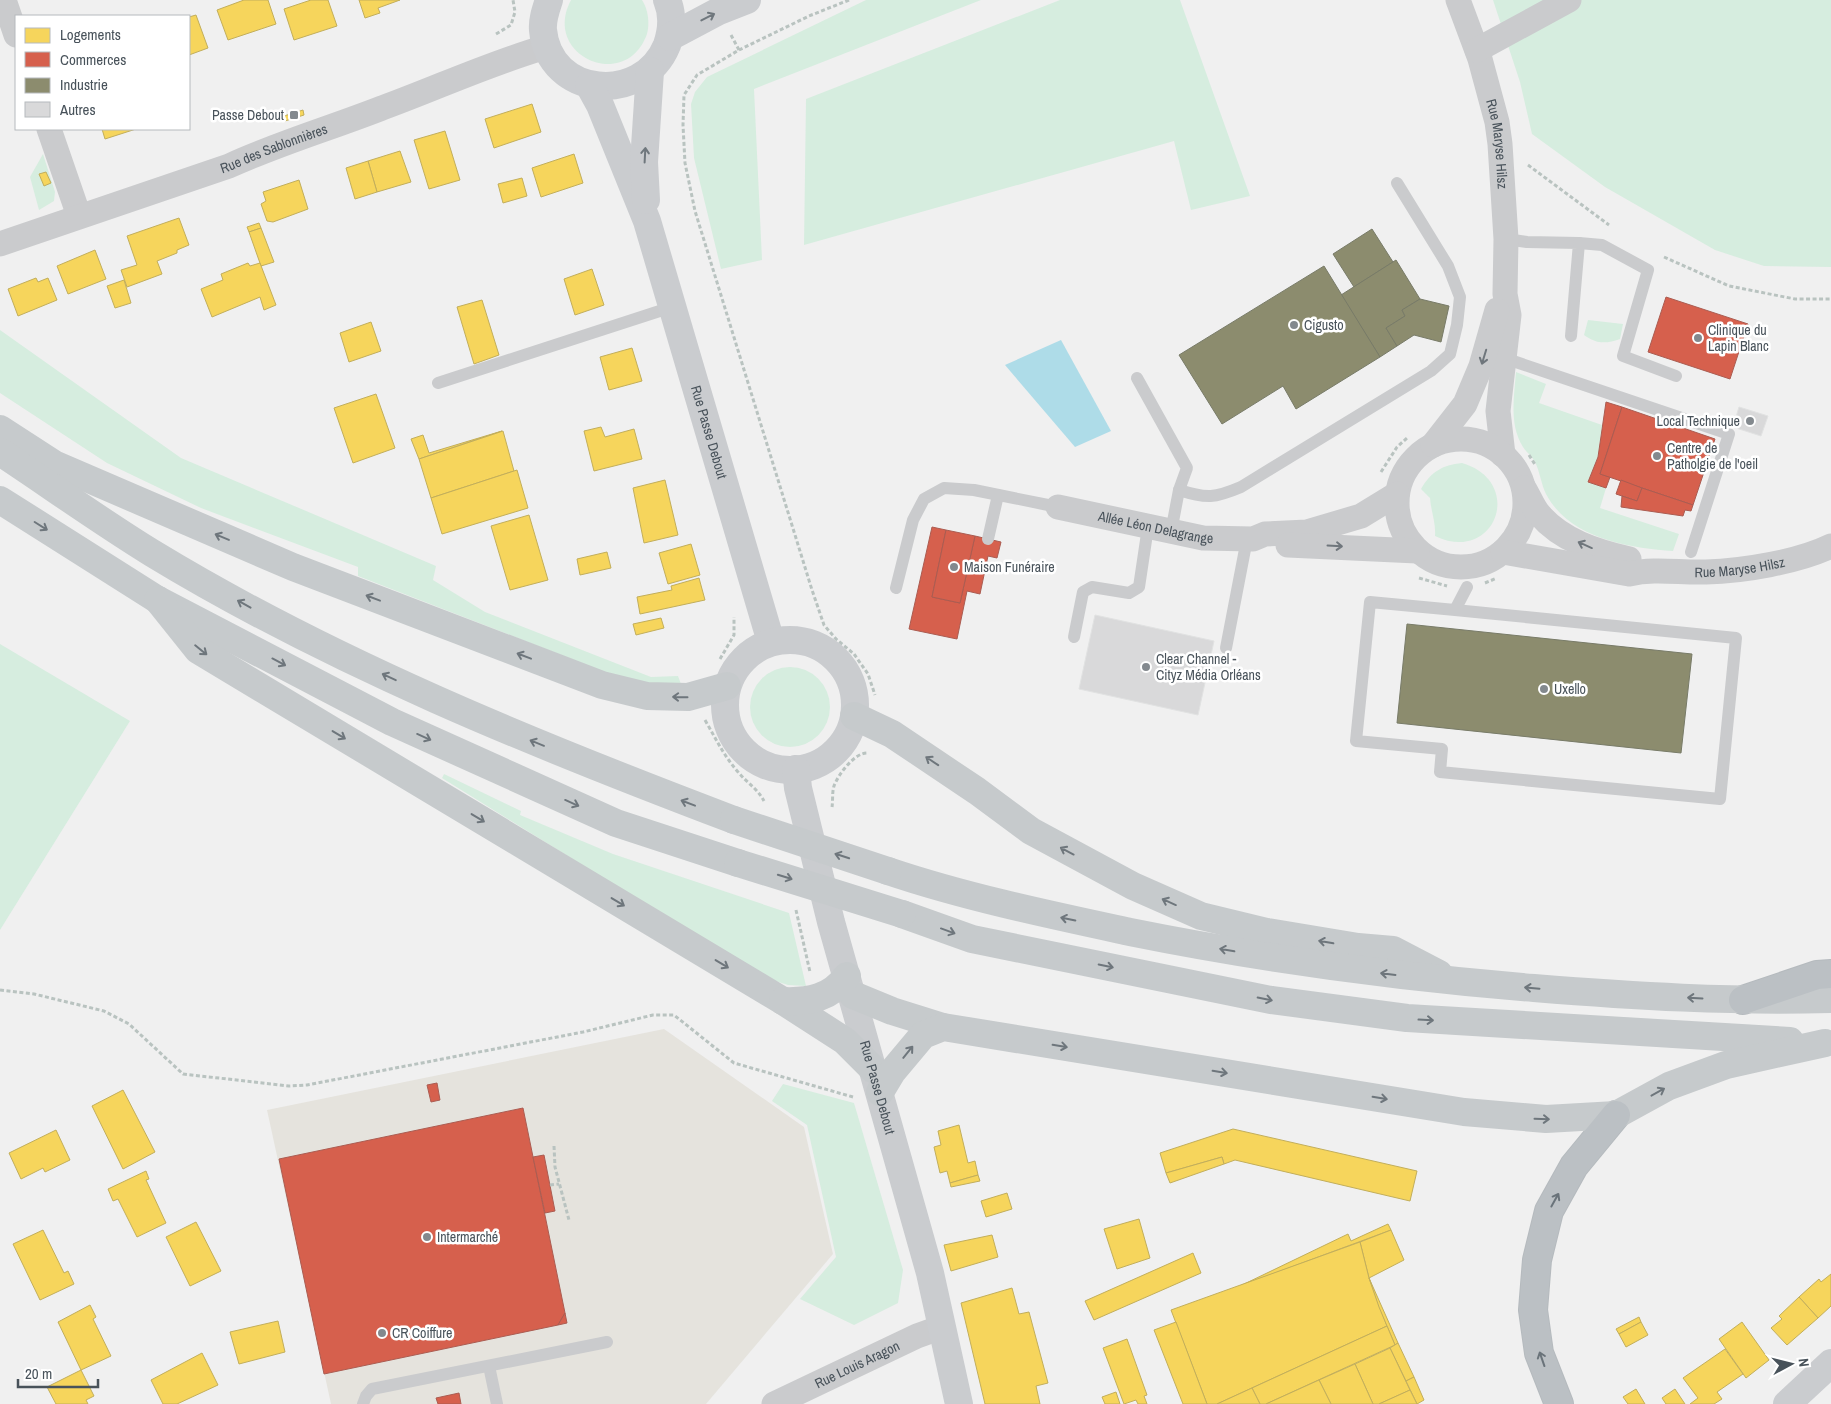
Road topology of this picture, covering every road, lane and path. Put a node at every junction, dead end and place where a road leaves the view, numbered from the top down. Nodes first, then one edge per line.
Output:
1 (4, 0) edge
2 (513, 0) edge
3 (548, 0) edge
4 (667, 0) edge
5 (747, 0) edge
6 (849, 0) edge
7 (1458, 0) edge
8 (1570, 0) edge
9 (15, 32) edge
10 (496, 34) dead end
11 (670, 37) junction
12 (546, 46) junction
13 (1477, 50) junction
14 (650, 71) junction
15 (589, 85) junction
16 (49, 130) edge
17 (1524, 170) dead end
18 (1397, 183) dead end
19 (80, 216) junction
20 (647, 222) junction
21 (1612, 227) dead end
22 (1506, 239) junction
23 (1578, 243) junction
24 (0, 244) edge
25 (1655, 252) dead end
26 (1504, 294) junction
27 (1831, 299) edge
28 (672, 307) junction
29 (1571, 336) dead end
30 (1504, 358) junction
31 (1676, 376) dead end
32 (1138, 378) dead end
33 (438, 383) dead end
34 (0, 429) edge
35 (1410, 435) dead end
36 (1433, 445) junction
37 (1513, 451) junction
38 (0, 452) edge
39 (1380, 474) dead end
40 (1530, 478) junction
41 (1179, 490) junction
42 (1397, 494) junction
43 (998, 495) junction
44 (0, 500) edge
45 (1058, 507) joint
46 (1159, 529) junction
47 (988, 539) dead end
48 (1250, 539) junction
49 (1831, 546) edge
50 (1417, 551) junction
51 (1503, 552) junction
52 (1690, 552) dead end
53 (1645, 570) junction
54 (1467, 587) dead end
55 (896, 588) dead end
56 (158, 600) junction
57 (1454, 610) junction
58 (734, 611) dead end
59 (1074, 637) dead end
60 (771, 642) junction
61 (1226, 648) dead end
62 (721, 675) junction
63 (876, 697) dead end
64 (854, 716) junction
65 (704, 718) dead end
66 (876, 753) dead end
67 (796, 769) junction
68 (766, 804) dead end
69 (832, 810) dead end
70 (797, 914) dead end
71 (1831, 974) edge
72 (811, 978) dead end
73 (1454, 981) junction
74 (850, 985) junction
75 (0, 990) edge
76 (1831, 999) edge
77 (1743, 1000) junction
78 (783, 1001) junction
79 (943, 1027) junction
80 (1828, 1043) edge
81 (871, 1087) junction
82 (1616, 1116) junction
83 (554, 1146) dead end
84 (559, 1184) junction
85 (550, 1185) dead end
86 (569, 1220) dead end
87 (942, 1327) junction
88 (607, 1342) dead end
89 (1831, 1363) edge
90 (489, 1366) junction
91 (363, 1404) edge
92 (497, 1404) edge
93 (774, 1404) edge
94 (959, 1404) edge
95 (1559, 1404) edge
96 (1787, 1404) edge

1 - 9 street
2 - 10 path
3 - 12 main road
4 - 11 main road
11 -> 5 main road
6 - 63 path
7 - 13 street, Rue Maryse Hilsz
8 - 13 street
11 - 14 main road
12 - 15 main road
12 - 19 street, Rue des Sablonnières
13 - 22 street, Rue Maryse Hilsz
14 - 15 main road
20 -> 14 main road, Rue Passe Debout
15 - 20 main road, Rue Passe Debout
16 - 19 street
17 - 21 path
18 - 41 lane
19 - 24 street, Rue des Sablonnières
20 - 28 main road, Rue Passe Debout
22 - 23 lane
22 - 26 street, Rue Maryse Hilsz
23 - 29 lane
23 - 31 lane
25 - 27 path
26 - 30 street, Rue Maryse Hilsz
26 -> 36 street, Rue Maryse Hilsz
28 - 33 lane
28 - 60 main road, Rue Passe Debout
30 - 37 street, Rue Maryse Hilsz
30 - 52 lane
32 - 41 lane
62 -> 34 main road
35 - 39 path
36 - 37 street
36 - 42 street
37 - 40 street
37 - 40 path
73 -> 38 main road, bridge
40 - 51 street
53 -> 40 street, Rue Maryse Hilsz
41 - 46 lane
42 - 48 street, Allée Léon Delagrange
42 - 50 street
43 - 45 lane
43 - 47 lane
43 - 55 lane
44 -> 56 main road
45 - 46 street, Allée Léon Delagrange
46 - 48 street, Allée Léon Delagrange
46 - 59 lane
48 -> 50 street, Allée Léon Delagrange
48 - 61 lane
49 - 53 street, Rue Maryse Hilsz
50 - 51 street
51 - 53 street, Rue Maryse Hilsz
54 - 57 lane
56 -> 78 main road
56 -> 80 main road, bridge
57 - 57 lane
58 - 62 path
60 - 62 main road
60 - 64 main road
62 - 67 main road
64 - 67 main road
73 -> 64 main road
65 - 68 path
66 - 69 path
67 - 74 main road, Rue Passe Debout
70 - 72 path
71 - 77 highway
77 -> 73 main road
74 - 78 main road
74 - 79 main road
74 - 81 main road, Rue Passe Debout
75 - 81 path
76 - 77 main road
78 - 81 main road
81 -> 79 main road
79 -> 82 main road
82 -> 80 main road
81 - 87 main road, Rue Passe Debout
95 -> 82 highway
83 - 84 path
84 - 85 path
84 - 86 path
87 - 93 street, Rue Louis Aragon
87 - 94 main road, Rue Passe Debout
88 - 90 lane
89 - 96 main road
90 - 91 lane
90 - 92 lane

